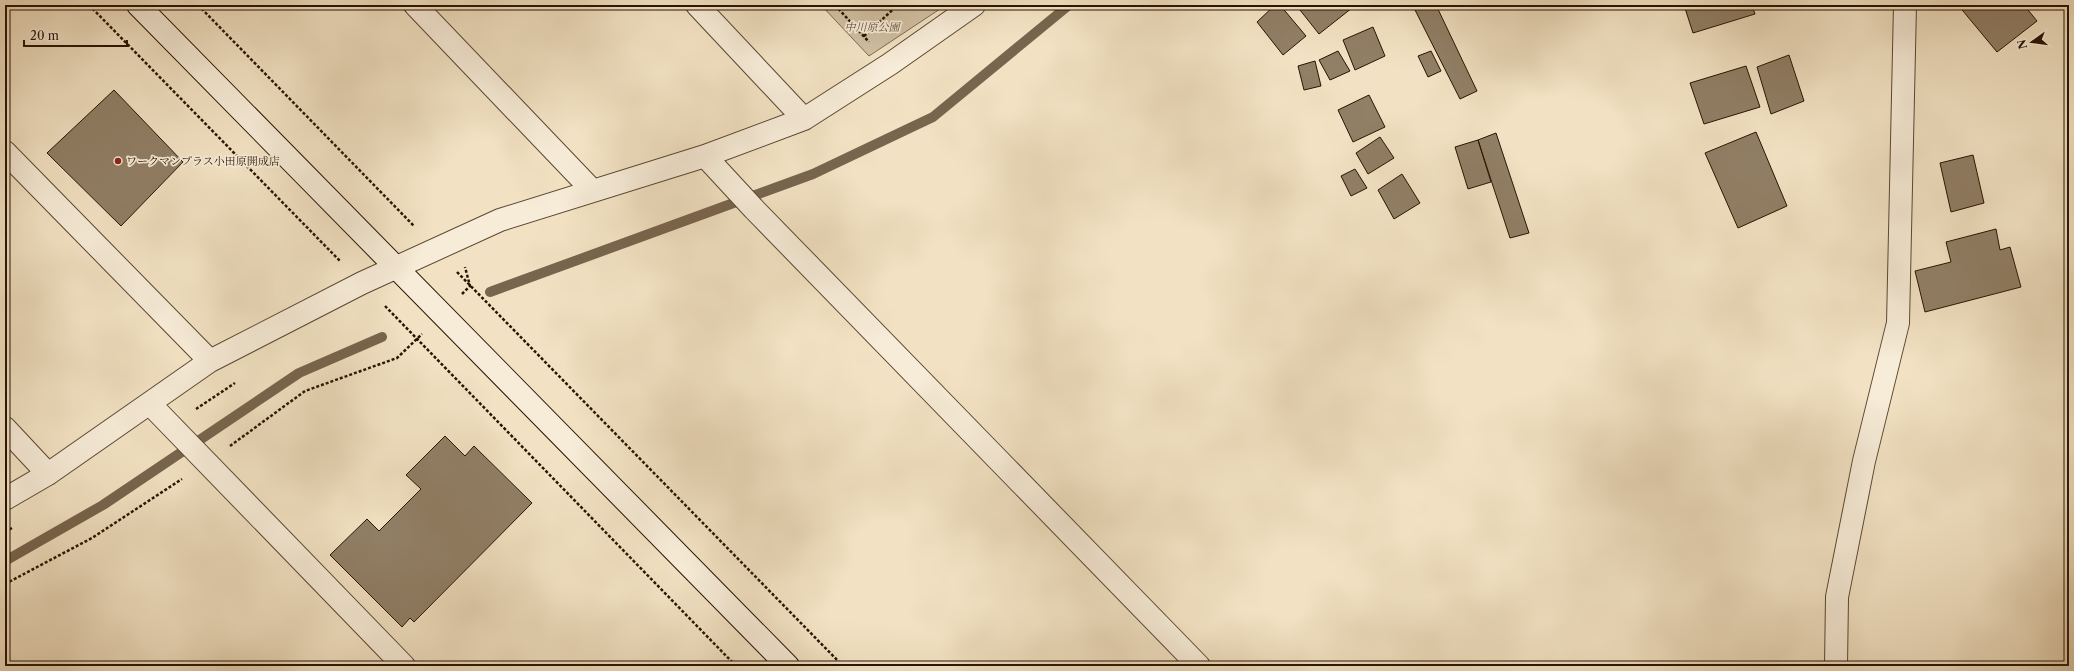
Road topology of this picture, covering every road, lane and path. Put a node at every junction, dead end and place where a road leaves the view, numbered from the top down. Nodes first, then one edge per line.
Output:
1 (89, 5) edge
2 (138, 5) edge
3 (198, 5) edge
4 (415, 5) edge
5 (696, 5) edge
6 (835, 5) edge
7 (898, 5) edge
8 (974, 5) edge
9 (1905, 5) edge
10 (864, 36) junction
11 (890, 64) junction
12 (804, 119) junction
13 (5, 152) edge
14 (705, 156) junction
15 (592, 190) junction
16 (435, 248) junction
17 (465, 264) dead end
18 (395, 267) junction
19 (362, 283) junction
20 (470, 286) junction
21 (443, 314) junction
22 (417, 339) junction
23 (210, 361) junction
24 (150, 404) junction
25 (5, 428) edge
26 (203, 460) junction
27 (48, 474) junction
28 (5, 499) edge
29 (5, 584) edge
30 (404, 666) edge
31 (736, 666) edge
32 (788, 666) edge
33 (843, 666) edge
34 (1199, 666) edge
35 (1836, 666) edge

1 - 19 path
2 - 18 street
3 - 16 path
4 - 15 street
5 - 12 street
6 - 10 path
7 - 10 path
8 - 11 street
9 - 35 street
10 - 11 path
11 - 12 street
12 - 14 street
13 - 23 street
14 - 15 street
14 - 34 street
15 - 16 street
16 - 18 street
16 - 20 path
17 - 20 path
18 - 19 street
18 - 21 street
19 - 22 path
19 - 23 street
20 - 21 path
20 - 33 path
21 - 22 path
21 - 32 street
22 - 26 path
22 - 31 path
23 - 24 street
24 - 26 street
24 - 27 street
25 - 27 street
26 - 29 path
26 - 30 street
27 - 28 street

